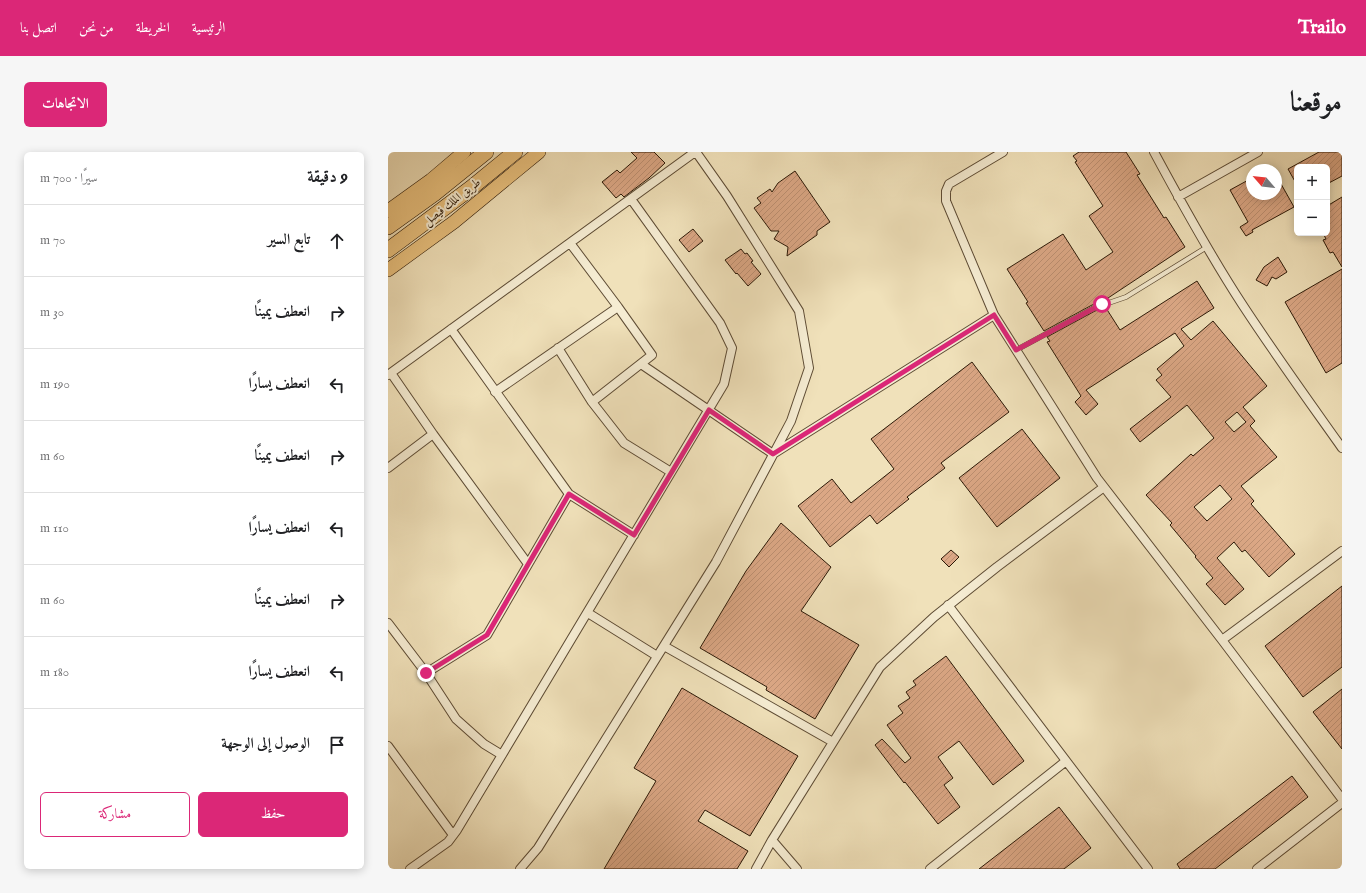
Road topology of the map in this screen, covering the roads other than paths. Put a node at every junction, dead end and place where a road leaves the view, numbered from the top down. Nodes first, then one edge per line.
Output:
1 (464, 152) edge
2 (486, 152) edge
3 (515, 152) edge
4 (539, 152) edge
5 (696, 152) edge
6 (1003, 152) edge
7 (1154, 152) edge
8 (1258, 152) edge
9 (1178, 197) junction
10 (631, 199) junction
11 (388, 211) edge
12 (388, 227) edge
13 (570, 243) junction
14 (1207, 247) junction
15 (388, 250) edge
16 (388, 270) edge
17 (618, 307) junction
18 (994, 315) junction
19 (451, 329) junction
20 (558, 348) junction
21 (1016, 350) junction
22 (641, 364) junction
23 (390, 374) edge
24 (495, 392) junction
25 (592, 402) junction
26 (709, 410) junction
27 (433, 434) junction
28 (1342, 448) edge
29 (773, 454) junction
30 (388, 468) edge
31 (671, 472) junction
32 (1104, 487) junction
33 (569, 494) junction
34 (634, 535) junction
35 (1342, 551) edge
36 (528, 564) junction
37 (948, 605) junction
38 (588, 613) junction
39 (388, 623) edge
40 (391, 633) edge
41 (1222, 640) junction
42 (664, 646) junction
43 (658, 656) junction
44 (426, 673) junction
45 (834, 742) junction
46 (388, 746) edge
47 (502, 755) junction
48 (1066, 761) junction
49 (1342, 799) edge
50 (1342, 804) edge
51 (454, 835) junction
52 (772, 840) junction
53 (410, 869) edge
54 (520, 869) edge
55 (756, 869) edge
56 (797, 869) edge
57 (930, 869) edge
58 (1148, 869) edge
59 (1258, 869) edge

1 - 11 main road
2 - 12 highway, طريق الملك فيصل
3 - 15 highway, طريق الملك فيصل
4 - 16 main road
5 - 10 street
5 - 29 street
6 - 18 street
7 - 9 street
8 - 9 street
9 - 14 street
10 - 13 street
10 - 26 street
13 - 17 street
13 - 19 street
14 - 21 lane
14 - 28 street
17 - 20 street
17 - 22 street
18 - 21 street
18 - 29 street
19 - 23 street
19 - 24 street
20 - 24 street
20 - 25 street
21 - 32 street
22 - 25 street
22 - 26 street
23 - 27 street
24 - 33 street
25 - 31 street
26 - 29 street
26 - 31 street
27 - 30 street
27 - 36 street
29 - 42 street
31 - 34 street
32 - 37 street
32 - 41 street
33 - 34 street
33 - 36 street
34 - 38 street
35 - 41 street
36 - 44 street
37 - 45 street
37 - 48 street
38 - 43 street
38 - 47 street
39 - 40 street
40 - 44 street
41 - 49 street
42 - 43 street
42 - 45 street
43 - 54 street
44 - 47 street
45 - 52 street
46 - 51 street
47 - 51 street
48 - 57 street
48 - 58 street
50 - 59 street
51 - 53 street
52 - 55 street
52 - 56 street

